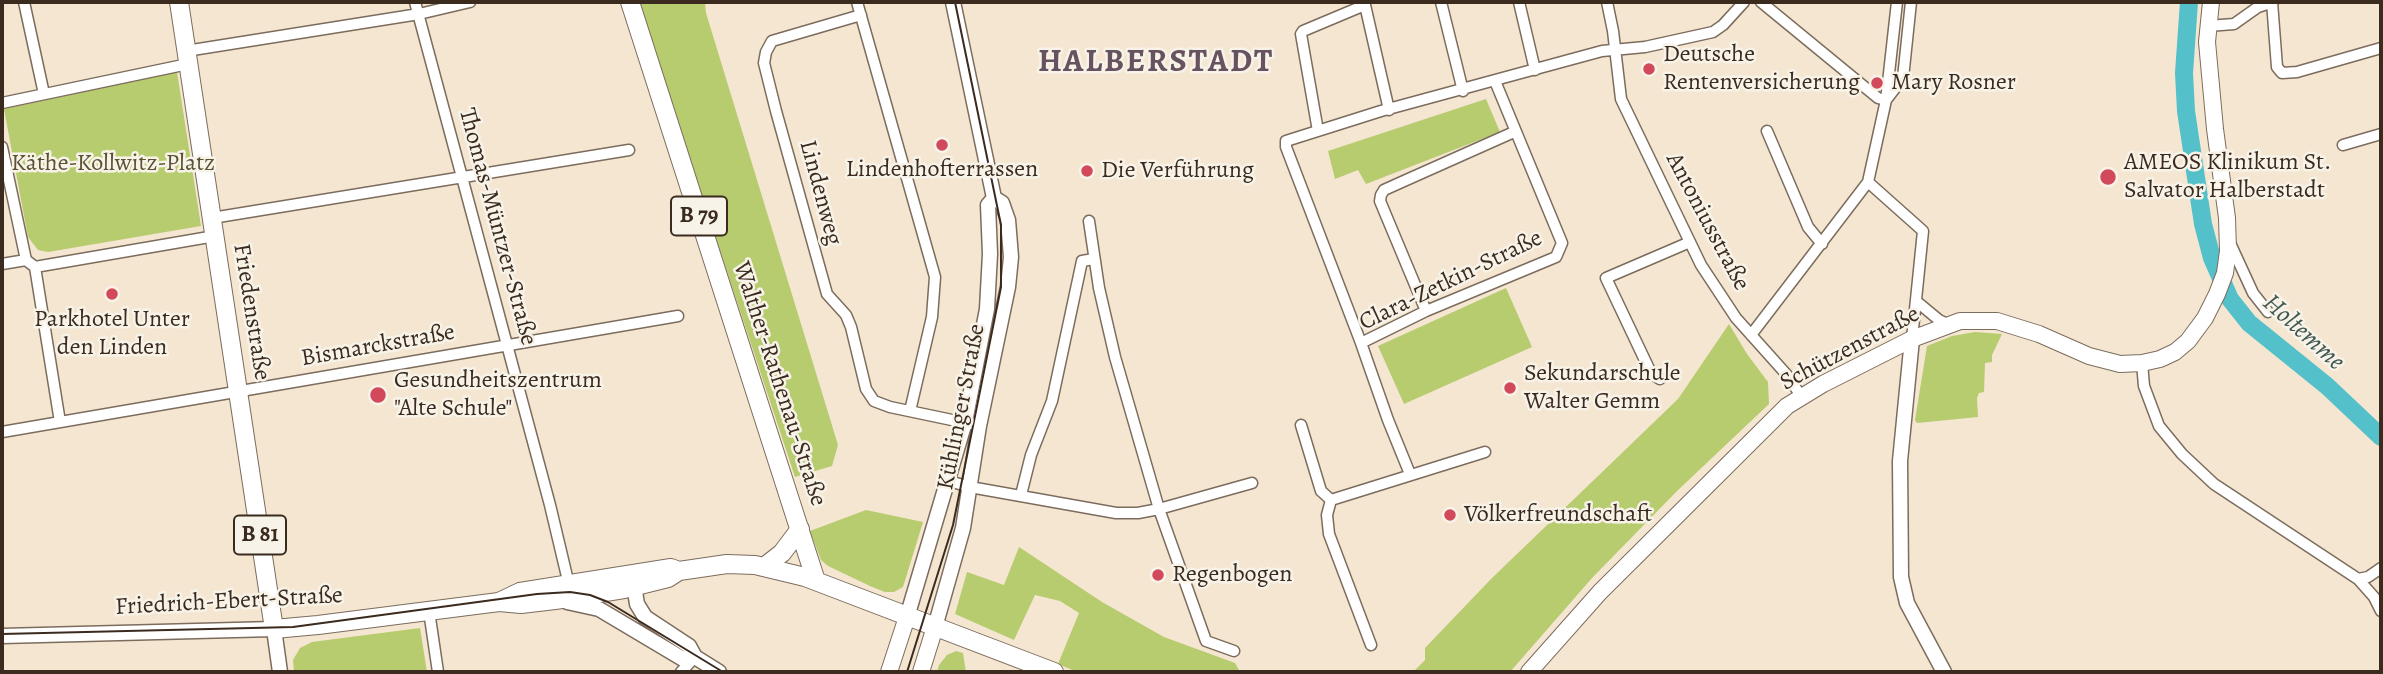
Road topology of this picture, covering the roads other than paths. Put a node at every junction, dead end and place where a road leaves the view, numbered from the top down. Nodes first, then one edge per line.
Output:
1 (24, 2) edge
2 (180, 2) edge
3 (415, 2) edge
4 (470, 2) edge
5 (630, 2) edge
6 (856, 2) edge
7 (953, 2) edge
8 (1441, 2) edge
9 (1519, 2) edge
10 (1607, 2) edge
11 (1744, 2) edge
12 (1761, 2) edge
13 (1897, 2) edge
14 (1911, 2) edge
15 (2211, 2) edge
16 (2273, 2) edge
17 (1364, 3) edge
18 (419, 13) junction
19 (861, 15) junction
20 (2208, 26) junction
21 (2381, 47) edge
22 (1615, 48) junction
23 (187, 57) junction
24 (1535, 70) junction
25 (1495, 81) junction
26 (1463, 90) junction
27 (44, 94) junction
28 (1886, 100) junction
29 (2, 103) edge
30 (1389, 110) junction
31 (1318, 131) junction
32 (1767, 131) dead end
33 (1514, 132) junction
34 (2381, 134) edge
35 (2343, 145) dead end
36 (2, 147) edge
37 (629, 150) dead end
38 (463, 178) junction
39 (1868, 182) junction
40 (994, 198) junction
41 (1088, 221) dead end
42 (213, 227) junction
43 (1690, 242) junction
44 (1822, 244) junction
45 (2228, 244) junction
46 (1094, 259) junction
47 (2, 264) edge
48 (30, 264) junction
49 (1916, 302) junction
50 (1426, 311) junction
51 (2268, 312) dead end
52 (678, 316) dead end
53 (1947, 324) junction
54 (1751, 335) junction
55 (1912, 339) junction
56 (1361, 343) junction
57 (507, 346) junction
58 (2141, 363) junction
59 (1660, 379) dead end
60 (239, 391) junction
61 (1801, 396) junction
62 (911, 411) junction
63 (60, 422) junction
64 (965, 422) junction
65 (1301, 425) dead end
66 (979, 426) junction
67 (2, 432) edge
68 (1485, 452) dead end
69 (1410, 474) junction
70 (949, 481) junction
71 (1252, 483) dead end
72 (970, 487) junction
73 (1021, 495) junction
74 (1331, 500) junction
75 (1159, 509) junction
76 (800, 529) junction
77 (764, 567) junction
78 (2381, 568) edge
79 (2358, 579) junction
80 (634, 580) junction
81 (816, 581) junction
82 (569, 585) junction
83 (555, 600) junction
84 (499, 602) junction
85 (429, 611) junction
86 (2381, 611) edge
87 (907, 617) junction
88 (936, 627) junction
89 (274, 629) junction
90 (2, 636) edge
91 (1371, 645) dead end
92 (1234, 651) dead end
93 (697, 655) junction
94 (280, 672) edge
95 (438, 672) edge
96 (681, 672) edge
97 (719, 672) edge
98 (889, 672) edge
99 (921, 672) edge
100 (1054, 672) edge
101 (1529, 672) edge
102 (1944, 672) edge

1 - 27 street
2 - 23 main road, Friedenstraße / B 81
3 - 18 street, Thomas-Müntzer-Straße
4 - 18 street
5 - 76 main road, Walther-Rathenau-Straße / B 79
6 - 19 street
7 - 40 street, Kühlinger Straße
8 - 26 street
9 - 24 street
10 - 22 street, Antoniusstraße
11 - 22 street
12 - 28 street
13 - 28 street
14 - 28 street
15 - 20 main road, Schützenstraße
16 - 20 street
16 - 21 street
17 - 30 street
17 - 31 street
18 - 23 street
18 - 38 street, Thomas-Müntzer-Straße
19 - 62 street
19 - 62 street, Lindenweg
20 - 45 main road, Schützenstraße
22 - 24 street
22 - 43 street, Antoniusstraße
23 - 27 street
23 - 42 main road, Friedenstraße / B 81
24 - 25 street
25 - 26 street
25 - 33 street
26 - 30 street
27 - 29 street
28 - 39 street
30 - 31 street
31 - 56 street
32 - 44 street
33 - 50 street
33 - 50 street, Clara-Zetkin-Straße
34 - 35 street
36 - 48 street
37 - 38 street
38 - 42 street
38 - 57 street, Thomas-Müntzer-Straße
39 - 44 street
39 - 49 street
40 - 64 street, Kühlinger Straße
40 - 66 street, Kühlinger Straße
41 - 46 street
42 - 48 street
42 - 60 main road, Friedenstraße / B 81
43 - 54 street, Antoniusstraße
43 - 59 street
44 - 54 street
45 - 51 street
45 - 58 main road, Schützenstraße
46 - 73 street
46 - 75 street
47 - 48 street
48 - 63 street
49 - 53 street
49 - 55 street
50 - 56 street, Clara-Zetkin-Straße
52 - 57 street, Bismarckstraße
53 - 55 main road, Schützenstraße
53 - 58 main road, Schützenstraße
54 - 61 street, Antoniusstraße
55 - 61 main road, Schützenstraße
55 - 102 street
56 - 69 street, Clara-Zetkin-Straße
57 - 60 street, Bismarckstraße
57 - 82 street, Thomas-Müntzer-Straße
58 - 79 street
60 - 63 street, Bismarckstraße
60 - 89 main road, Friedenstraße / B 81
61 - 101 main road, Schützenstraße
62 - 64 street, Lindenweg
63 - 67 street, Bismarckstraße
64 - 66 street, Lindenweg
64 - 70 street, Kühlinger Straße
65 - 74 street
66 - 72 street, Kühlinger Straße
68 - 69 street
69 - 74 street
70 - 72 street
70 - 87 street, Kühlinger Straße
71 - 75 street
72 - 73 street
72 - 88 street, Kühlinger Straße
73 - 75 street
74 - 91 street
75 - 92 street
76 - 77 main road
76 - 81 main road, Walther-Rathenau-Straße / B 79
77 - 80 main road, Friedrich-Ebert-Straße
77 - 81 main road, Friedrich-Ebert-Straße
78 - 79 street
79 - 86 street
80 - 82 main road, Friedrich-Ebert-Straße
80 - 83 main road, Friedrich-Ebert-Straße
80 - 93 street
81 - 87 main road, Friedrich-Ebert-Straße
82 - 84 main road, Friedrich-Ebert-Straße
83 - 84 main road, Friedrich-Ebert-Straße
83 - 93 street
84 - 85 main road, Friedrich-Ebert-Straße
85 - 89 main road, Friedrich-Ebert-Straße
85 - 95 street
87 - 88 main road, Friedrich-Ebert-Straße
87 - 98 main road
88 - 99 main road
88 - 100 main road, Friedrich-Ebert-Straße
89 - 90 street, Friedrich-Ebert-Straße
89 - 94 street
93 - 96 street
93 - 97 street

